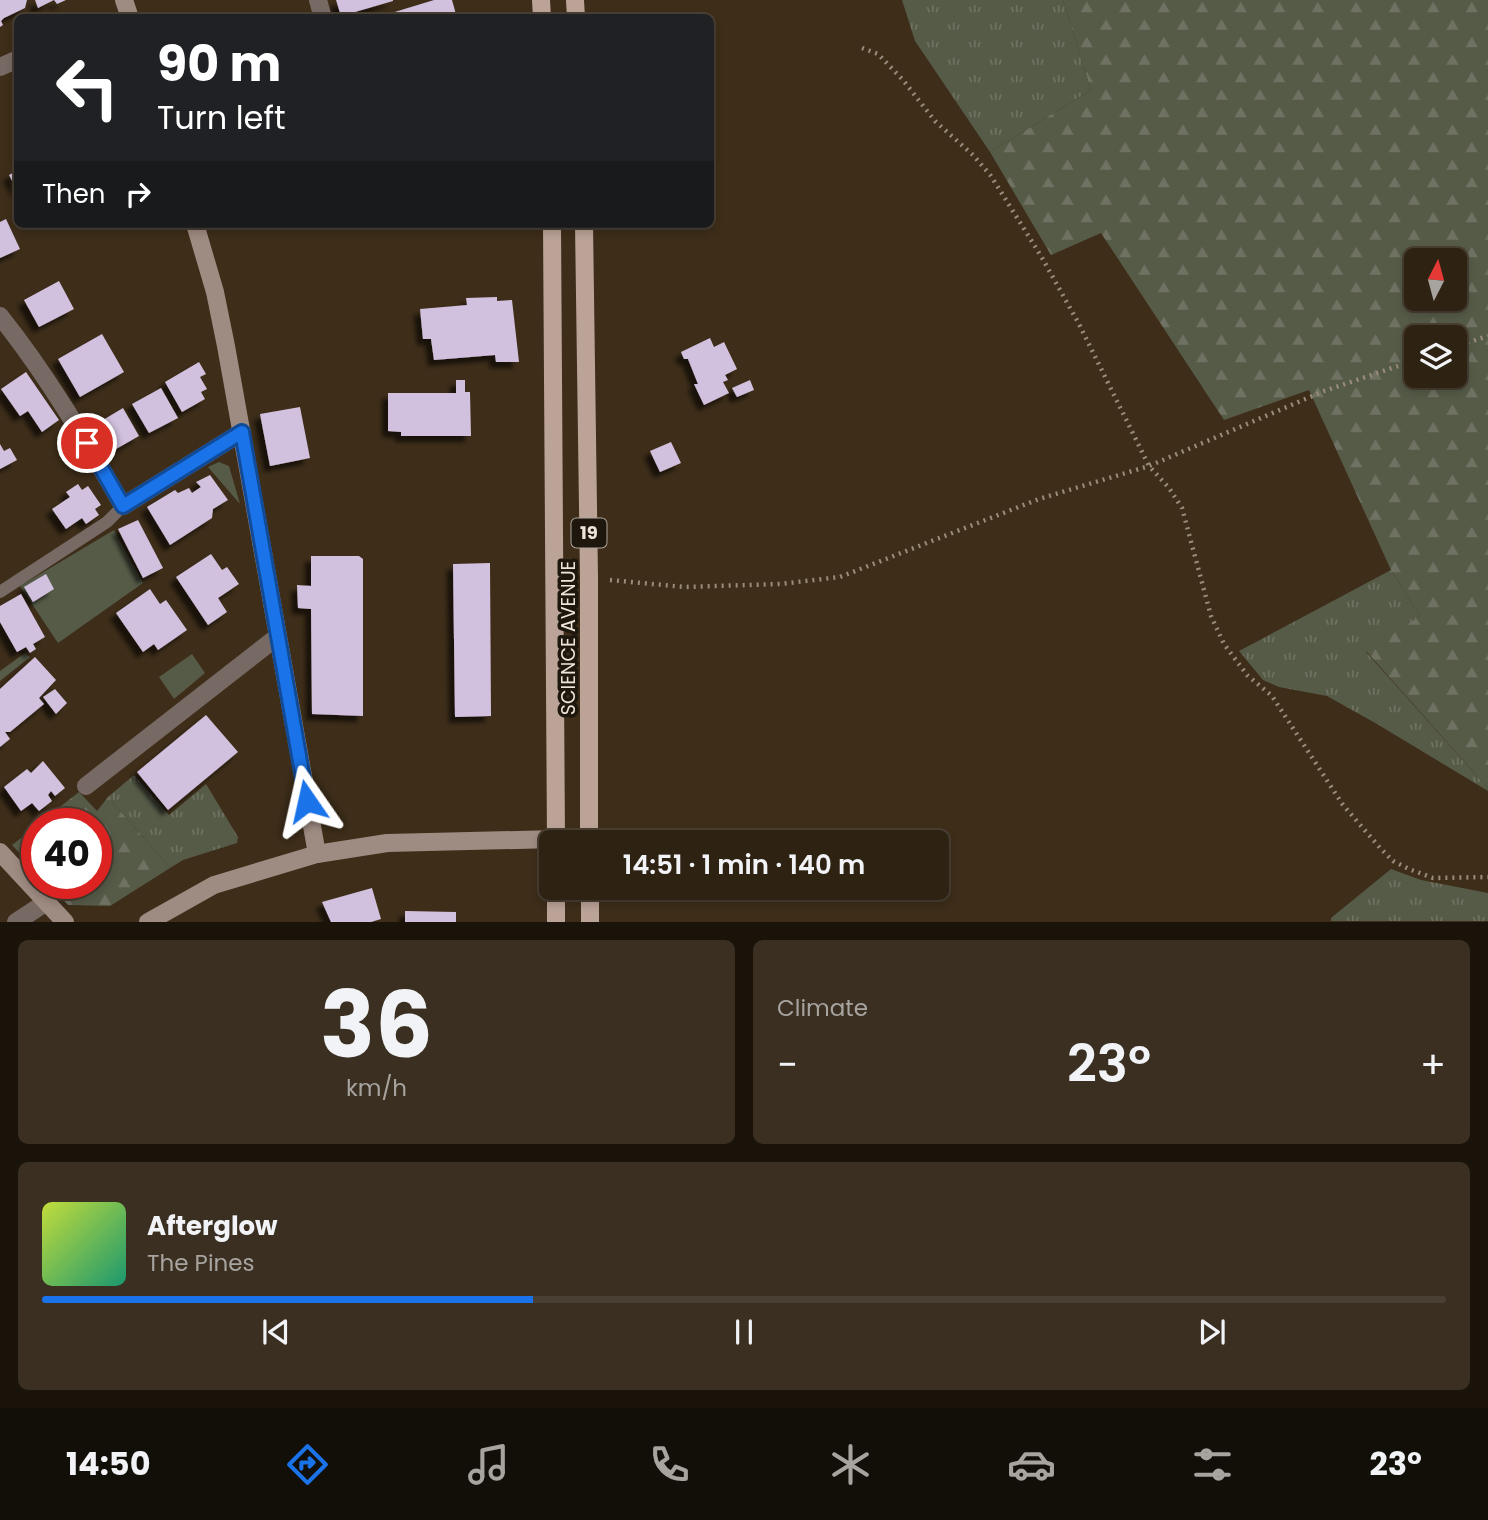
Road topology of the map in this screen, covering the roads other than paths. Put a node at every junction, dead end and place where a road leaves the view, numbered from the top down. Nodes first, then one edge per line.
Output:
1 (201, 228) edge
2 (552, 228) edge
3 (584, 228) edge
4 (0, 316) edge
5 (242, 432) junction
6 (123, 506) junction
7 (0, 592) edge
8 (277, 637) junction
9 (86, 786) dead end
10 (556, 830) edge
11 (589, 830) edge
12 (539, 841) edge
13 (0, 852) edge
14 (317, 854) junction
15 (556, 900) edge
16 (590, 900) edge
17 (48, 901) junction
18 (16, 922) edge
19 (65, 922) edge
20 (148, 922) edge
21 (556, 922) edge
22 (590, 922) edge

1 - 5 street
2 - 10 main road, SCIENCE AVENUE / 19
3 - 11 main road, SCIENCE AVENUE / 19
4 - 6 street
5 - 6 street
5 - 8 street
6 - 7 lane
8 - 9 street
8 - 14 street
12 - 14 street
13 - 17 street
14 - 20 street
15 - 21 main road
16 - 22 main road
17 - 18 street
17 - 19 street

